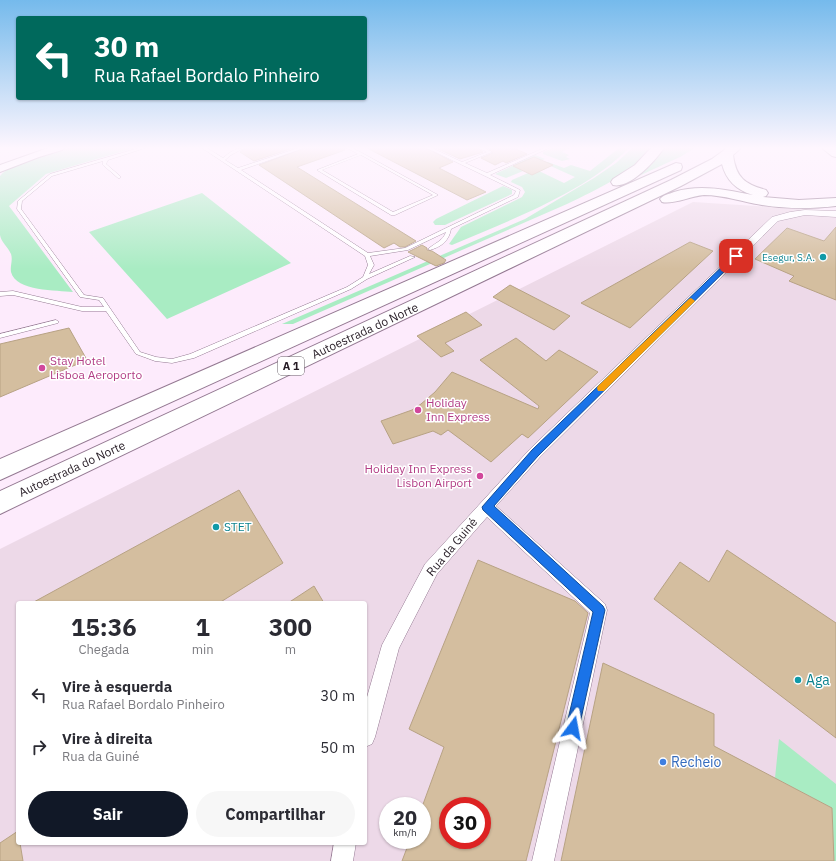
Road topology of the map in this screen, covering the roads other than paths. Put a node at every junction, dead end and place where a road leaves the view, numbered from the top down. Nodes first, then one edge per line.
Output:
1 (36, 188) edge
2 (266, 188) edge
3 (350, 188) edge
4 (423, 188) edge
5 (514, 188) edge
6 (607, 188) edge
7 (628, 188) edge
8 (667, 188) edge
9 (750, 188) edge
10 (834, 196) edge
11 (836, 214) edge
12 (565, 217) junction
13 (449, 228) junction
14 (583, 229) junction
15 (430, 250) dead end
16 (367, 255) junction
17 (412, 257) dead end
18 (365, 278) junction
19 (0, 294) edge
20 (107, 309) junction
21 (56, 322) dead end
22 (0, 336) edge
23 (0, 470) edge
24 (0, 503) edge
25 (487, 507) junction
26 (367, 730) edge
27 (345, 845) edge
28 (342, 861) edge
29 (543, 861) edge

1 - 20 lane
2 - 16 lane
3 - 4 lane
5 - 13 lane
6 - 12 highway
7 - 12 highway, Autoestrada do Norte / A 1
8 - 14 highway, Autoestrada do Norte / A 1
9 - 10 highway
10 - 14 highway
11 - 25 street, Rua da Guiné
12 - 23 highway, Autoestrada do Norte / A 1
13 - 15 lane
13 - 16 lane
14 - 24 highway, Autoestrada do Norte / A 1
16 - 18 lane
17 - 18 lane
18 - 20 lane
19 - 20 lane
21 - 22 lane
25 - 26 street, Rua da Guiné
25 - 29 street
27 - 28 street

